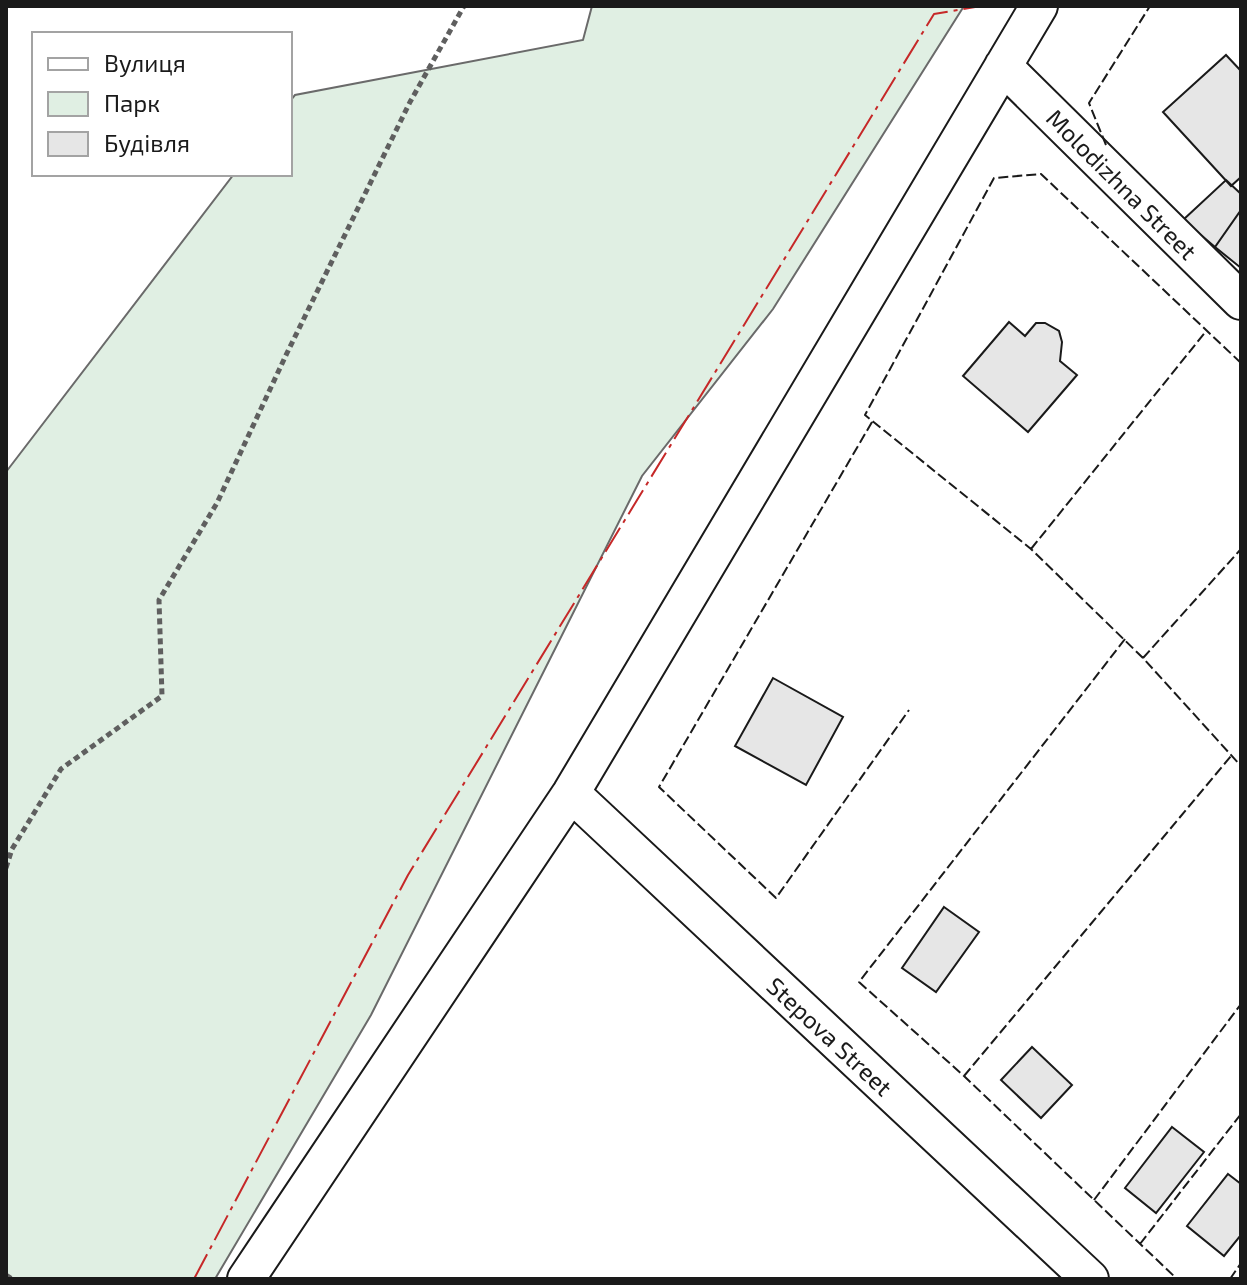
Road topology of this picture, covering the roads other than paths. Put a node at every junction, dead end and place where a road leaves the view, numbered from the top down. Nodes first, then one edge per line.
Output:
1 (1039, 6) edge
2 (1003, 66) junction
3 (1241, 301) edge
4 (571, 793) junction
5 (246, 1279) edge
6 (1090, 1279) edge

1 - 2 street
2 - 3 street, Molodizhna Street
2 - 4 street
4 - 5 street
4 - 6 street, Stepova Street

